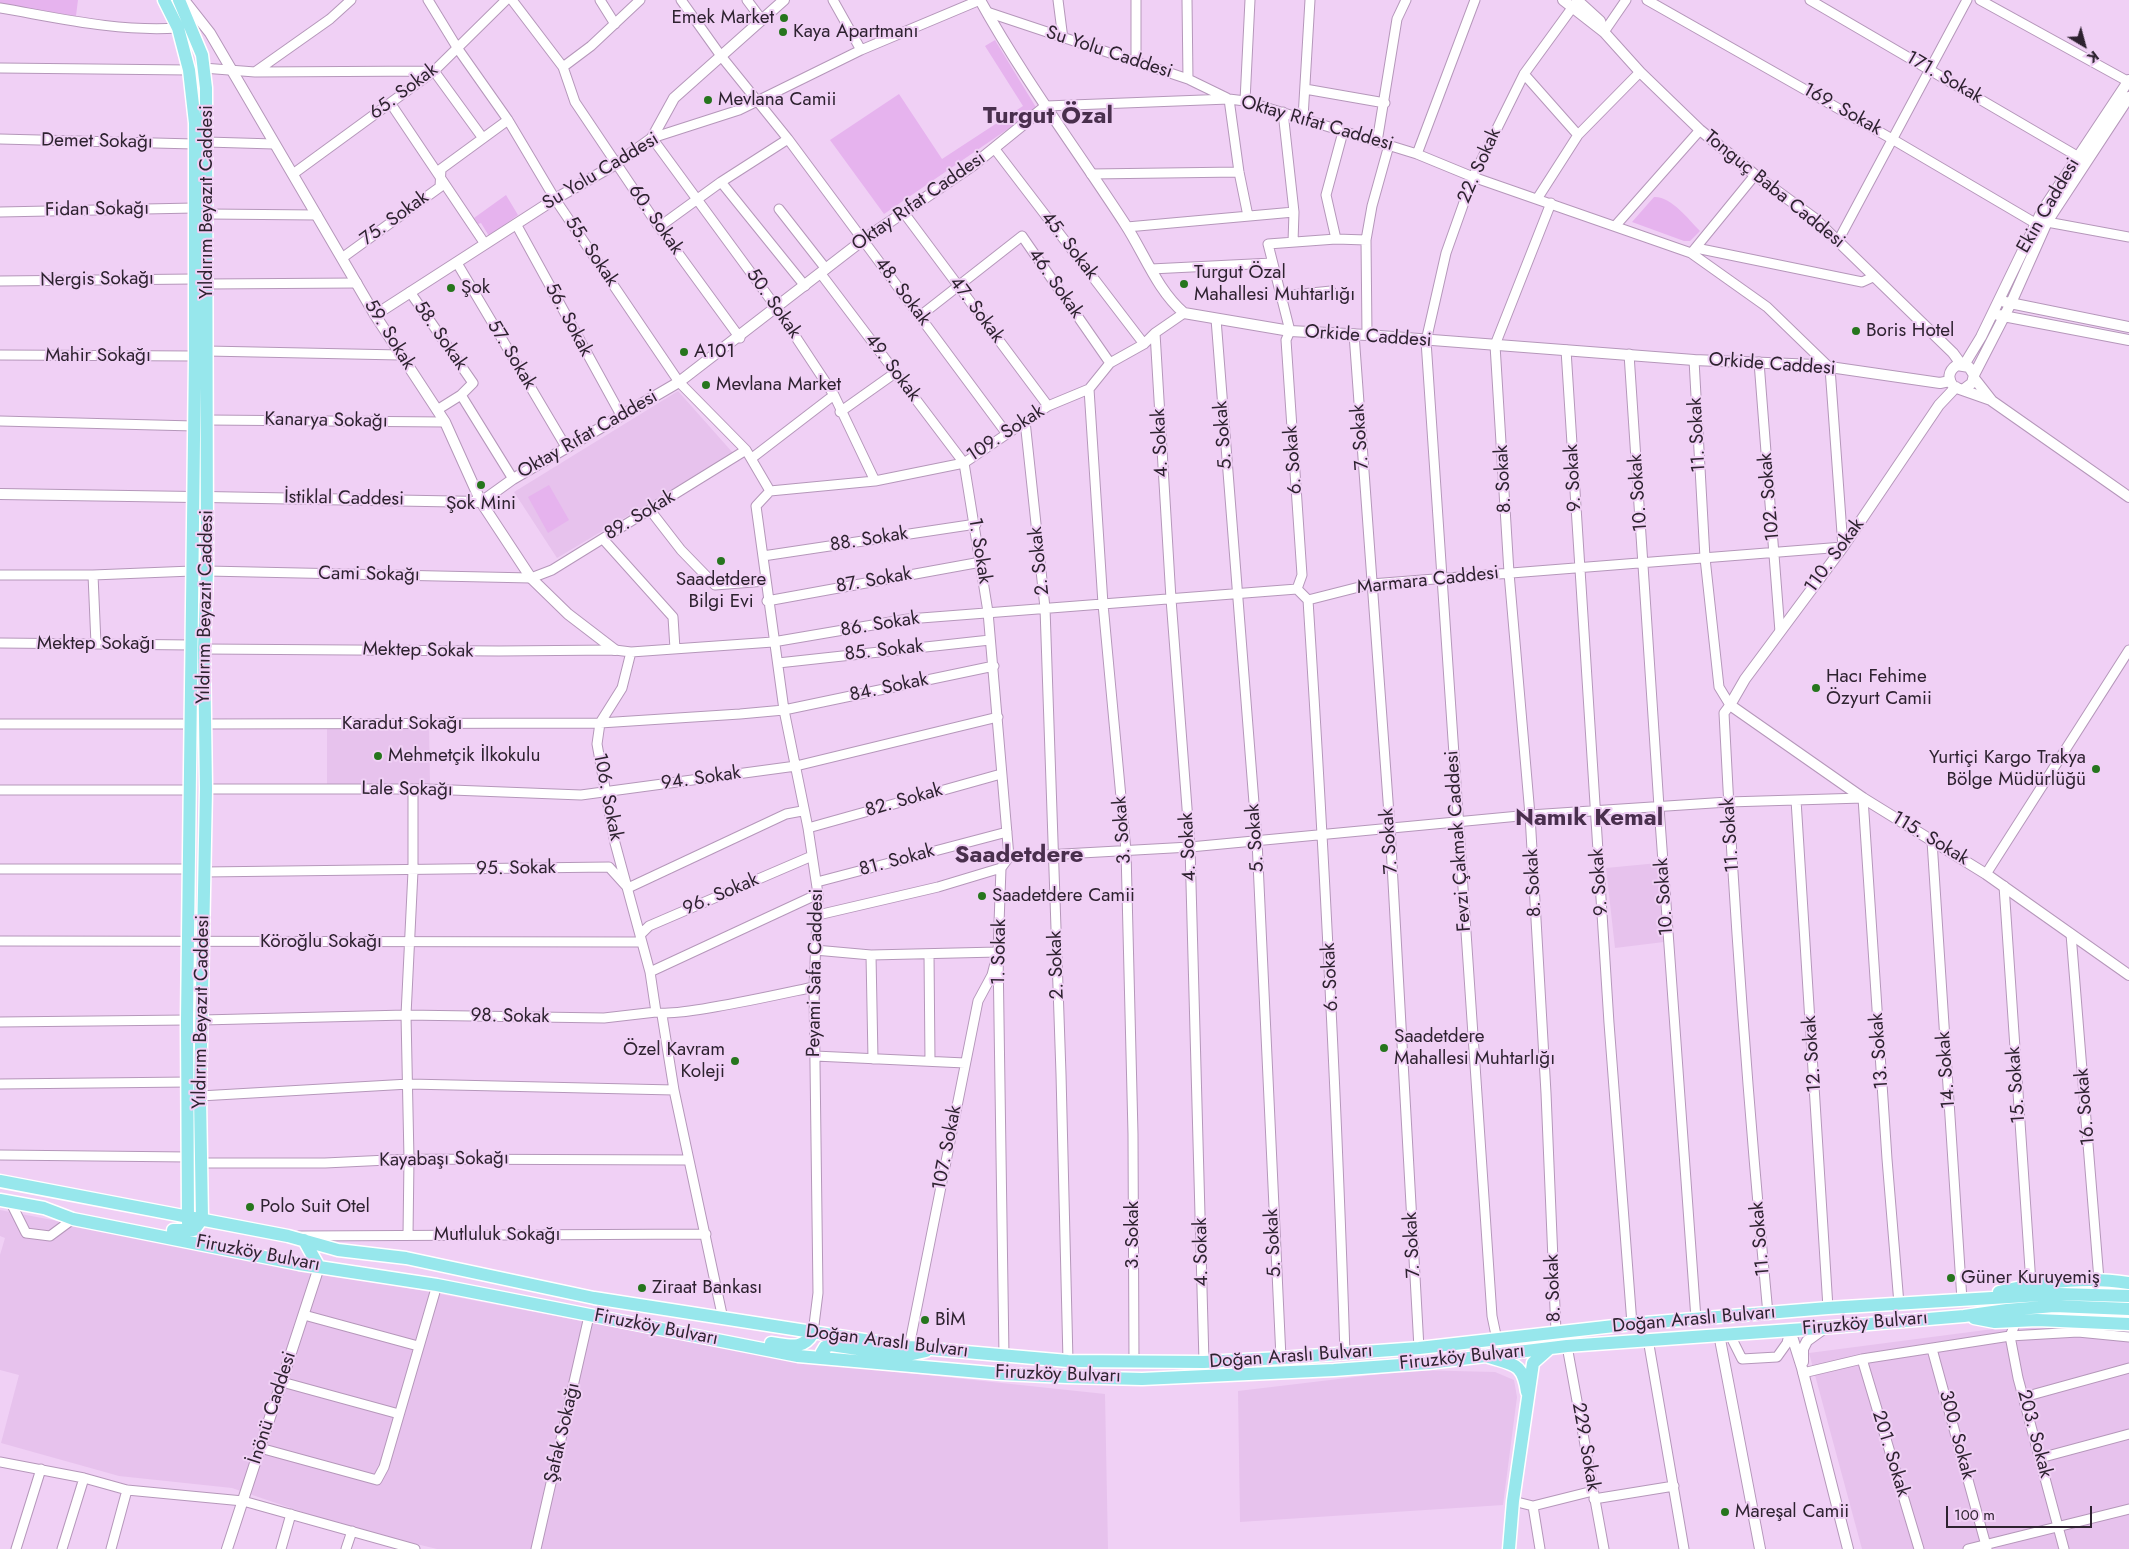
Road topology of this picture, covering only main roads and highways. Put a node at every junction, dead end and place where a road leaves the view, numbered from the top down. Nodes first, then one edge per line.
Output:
1 (179, 0) edge
2 (164, 1) edge
3 (200, 143) junction
4 (201, 354) junction
5 (193, 497) junction
6 (207, 498) junction
7 (198, 647) junction
8 (198, 724) junction
9 (0, 1181) edge
10 (5, 1201) edge
11 (188, 1216) junction
12 (202, 1219) junction
13 (78, 1220) junction
14 (191, 1231) junction
15 (304, 1240) junction
16 (202, 1243) junction
17 (319, 1266) junction
18 (2129, 1283) edge
19 (2129, 1296) edge
20 (1962, 1300) junction
21 (2129, 1309) edge
22 (1964, 1316) junction
23 (723, 1319) joint
24 (2129, 1324) edge
25 (813, 1333) junction
26 (728, 1342) junction
27 (1550, 1348) junction
28 (933, 1349) junction
29 (1486, 1356) junction
30 (827, 1358) junction
31 (1528, 1404) junction
32 (1509, 1549) edge

1 - 3 main road, Yıldırım Beyazıt Caddesi
2 - 3 main road, Yıldırım Beyazıt Caddesi
3 - 4 main road, Yıldırım Beyazıt Caddesi
3 - 4 main road, Yıldırım Beyazıt Caddesi
4 - 5 main road, Yıldırım Beyazıt Caddesi
4 - 6 main road, Yıldırım Beyazıt Caddesi
5 - 6 main road
5 - 7 main road, Yıldırım Beyazıt Caddesi
6 - 7 main road, Yıldırım Beyazıt Caddesi
7 - 8 main road, Yıldırım Beyazıt Caddesi
8 - 11 main road, Yıldırım Beyazıt Caddesi
8 - 12 main road, Yıldırım Beyazıt Caddesi
9 - 11 main road, Firuzköy Bulvarı
10 - 13 main road, Firuzköy Bulvarı
11 - 12 main road, Firuzköy Bulvarı
11 - 14 main road, Yıldırım Beyazıt Caddesi
12 - 14 main road
12 - 15 main road, Firuzköy Bulvarı
13 - 14 main road
13 - 16 main road, Firuzköy Bulvarı
14 - 16 main road
15 - 17 main road
15 - 23 main road, Firuzköy Bulvarı
16 - 17 main road, Firuzköy Bulvarı
17 - 26 main road, Firuzköy Bulvarı
18 - 20 main road
19 - 20 main road, Doğan Araslı Bulvarı
20 - 28 main road, Doğan Araslı Bulvarı
21 - 22 main road, Firuzköy Bulvarı
22 - 24 main road
22 - 27 main road, Firuzköy Bulvarı
23 - 25 main road, Doğan Araslı Bulvarı
25 - 26 main road
25 - 28 main road, Doğan Araslı Bulvarı
26 - 30 main road, Firuzköy Bulvarı
27 - 29 main road, Firuzköy Bulvarı
27 - 31 main road
28 - 30 main road
29 - 30 main road, Firuzköy Bulvarı
29 - 31 main road
31 - 32 main road

